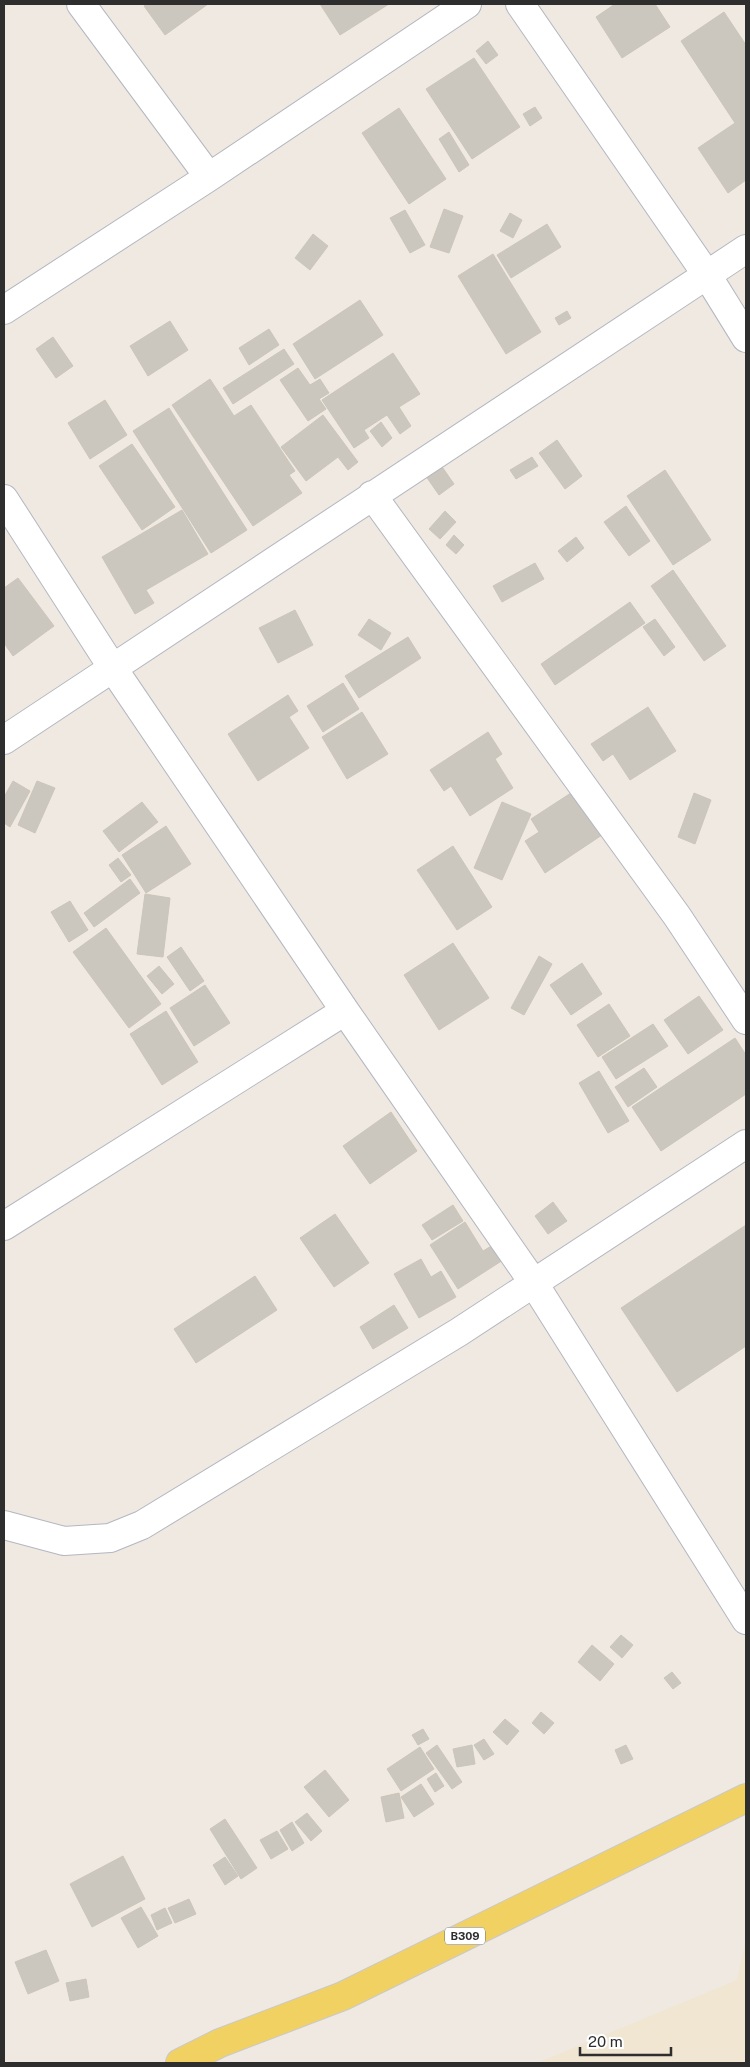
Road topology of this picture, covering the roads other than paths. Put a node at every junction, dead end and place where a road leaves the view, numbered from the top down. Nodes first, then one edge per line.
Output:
1 (81, 4) edge
2 (468, 4) edge
3 (520, 4) edge
4 (209, 176) junction
5 (746, 248) edge
6 (707, 275) junction
7 (4, 310) edge
8 (746, 338) edge
9 (372, 495) junction
10 (4, 499) edge
11 (112, 667) junction
12 (4, 740) edge
13 (345, 1011) junction
14 (746, 1020) edge
15 (746, 1144) edge
16 (4, 1226) edge
17 (533, 1282) junction
18 (4, 1525) edge
19 (746, 1620) edge
20 (746, 1798) edge
21 (180, 2063) edge

1 - 4 street
2 - 4 street
3 - 6 street
4 - 7 street
5 - 6 street
6 - 8 street
6 - 9 street
9 - 11 street
9 - 14 street
10 - 11 street
11 - 12 street
11 - 13 street
13 - 16 street
13 - 17 street
15 - 17 street
17 - 18 street
17 - 19 street
20 - 21 main road, B309

